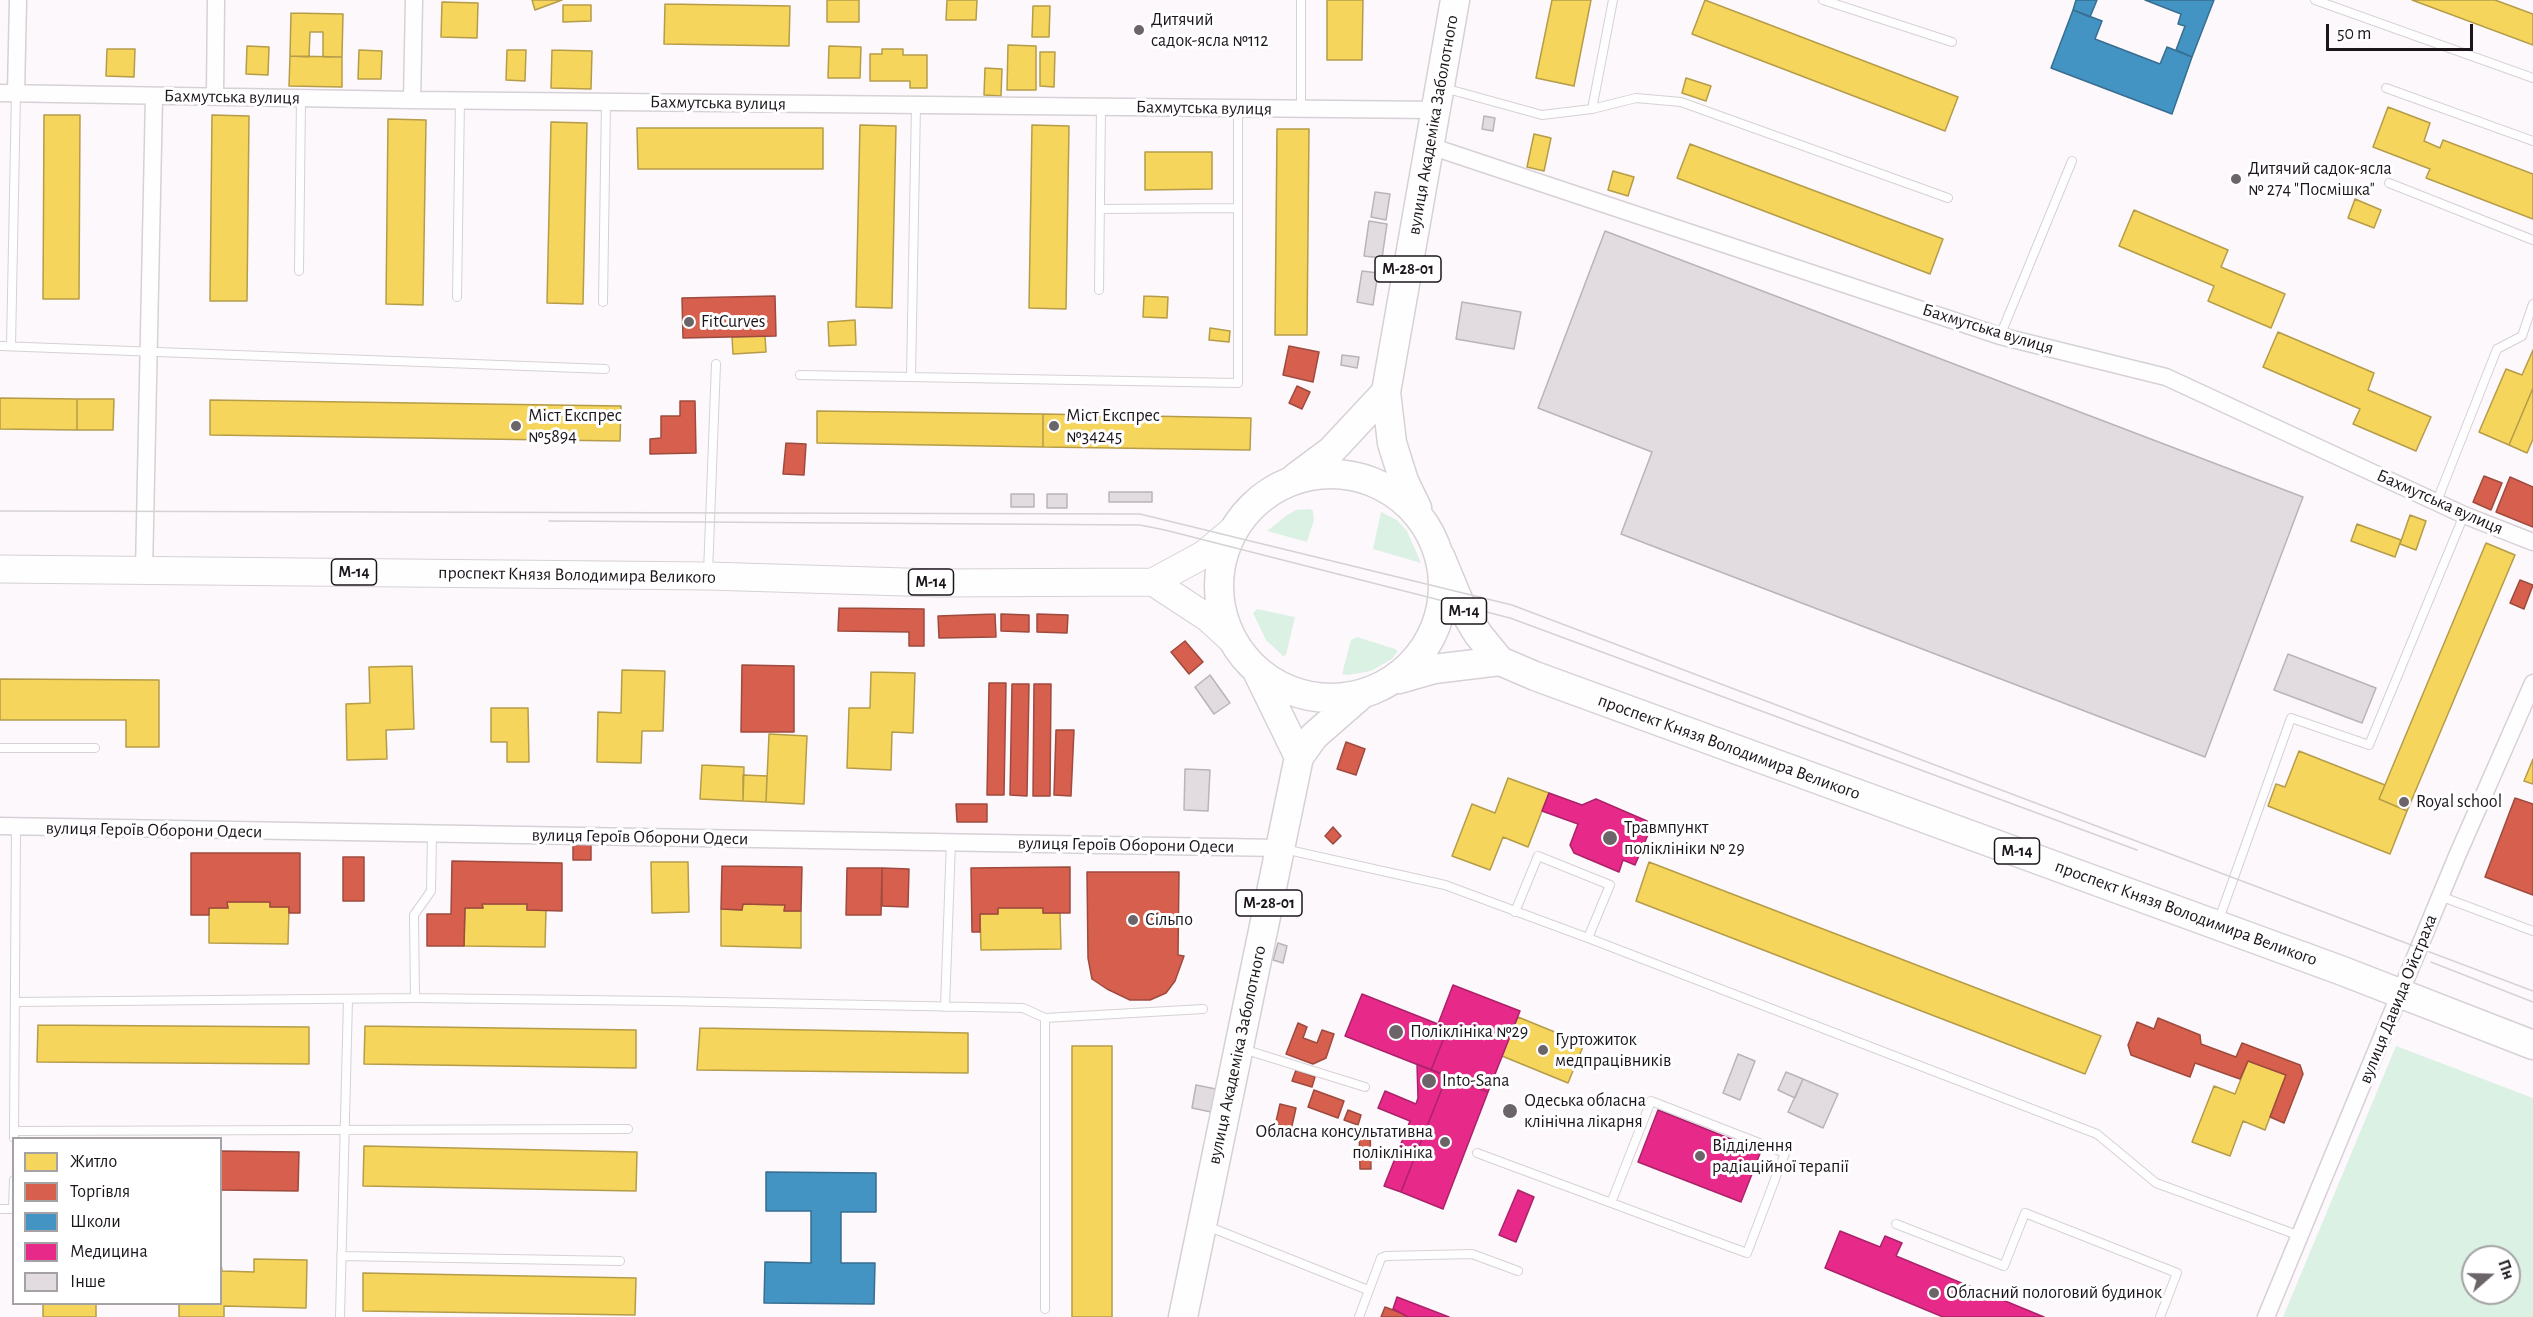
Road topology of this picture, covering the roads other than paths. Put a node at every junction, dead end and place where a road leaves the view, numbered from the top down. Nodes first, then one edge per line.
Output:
1 (18, 0) edge
2 (216, 0) edge
3 (414, 0) edge
4 (1301, 0) edge
5 (1455, 0) edge
6 (1613, 0) edge
7 (1822, 0) edge
8 (2315, 0) edge
9 (1952, 42) dead end
10 (2533, 78) edge
11 (2386, 88) dead end
12 (8, 93) edge
13 (154, 96) junction
14 (215, 96) junction
15 (301, 98) junction
16 (1438, 98) junction
17 (412, 100) junction
18 (459, 100) junction
19 (606, 101) junction
20 (916, 105) junction
21 (1101, 107) junction
22 (1238, 108) junction
23 (1301, 109) junction
24 (1592, 109) junction
25 (2533, 141) edge
26 (1430, 146) junction
27 (2072, 161) dead end
28 (2389, 183) dead end
29 (1948, 198) dead end
30 (1238, 208) junction
31 (1100, 209) junction
32 (2533, 240) edge
33 (299, 271) dead end
34 (1099, 290) dead end
35 (457, 297) dead end
36 (603, 302) dead end
37 (2533, 304) edge
38 (2000, 336) junction
39 (0, 346) edge
40 (11, 346) junction
41 (150, 351) junction
42 (716, 364) dead end
43 (604, 369) dead end
44 (800, 375) dead end
45 (911, 377) junction
46 (1386, 392) junction
47 (1293, 480) junction
48 (2437, 501) junction
49 (2464, 515) junction
50 (1425, 523) junction
51 (1234, 529) junction
52 (2533, 542) edge
53 (1440, 556) junction
54 (0, 568) edge
55 (144, 571) junction
56 (708, 576) junction
57 (1153, 582) junction
58 (1233, 641) junction
59 (1500, 661) junction
60 (1257, 671) junction
61 (1393, 681) junction
62 (2533, 683) edge
63 (1360, 695) junction
64 (2529, 706) edge
65 (0, 748) edge
66 (96, 748) dead end
67 (1299, 757) junction
68 (8, 826) edge
69 (432, 835) junction
70 (951, 841) junction
71 (1280, 848) junction
72 (2440, 896) junction
73 (1515, 912) junction
74 (2217, 924) junction
75 (2533, 931) edge
76 (1588, 938) junction
77 (2401, 993) junction
78 (415, 998) junction
79 (348, 999) junction
80 (15, 1002) junction
81 (945, 1007) junction
82 (1203, 1009) dead end
83 (1045, 1018) junction
84 (2533, 1046) edge
85 (1238, 1048) junction
86 (1365, 1087) dead end
87 (628, 1129) dead end
88 (345, 1132) junction
89 (14, 1135) edge
90 (1477, 1152) dead end
91 (1611, 1203) junction
92 (1202, 1224) junction
93 (1896, 1224) dead end
94 (2300, 1236) junction
95 (341, 1256) junction
96 (620, 1260) dead end
97 (1518, 1271) dead end
98 (1368, 1290) junction
99 (1046, 1309) dead end
100 (340, 1317) edge
101 (1183, 1317) edge
102 (1359, 1317) edge
103 (2160, 1317) edge
104 (2266, 1317) edge

1 - 12 street
2 - 14 street
3 - 17 street
4 - 23 lane
5 - 16 highway, вулиця Академіка Заболотного / М-28-01
6 - 24 lane
7 - 9 lane
8 - 10 lane
11 - 25 lane
12 - 13 street, Бахмутська вулиця
12 - 40 lane
13 - 14 street, Бахмутська вулиця
13 - 41 street
14 - 15 street, Бахмутська вулиця
15 - 17 street, Бахмутська вулиця
15 - 33 lane
16 - 23 street, Бахмутська вулиця
16 - 24 lane
16 - 26 highway, вулиця Академіка Заболотного / М-28-01
17 - 18 street, Бахмутська вулиця
18 - 19 street, Бахмутська вулиця
18 - 35 lane
19 - 20 street, Бахмутська вулиця
19 - 36 lane
20 - 21 street, Бахмутська вулиця
20 - 45 lane
21 - 22 street, Бахмутська вулиця
21 - 31 lane
22 - 23 street, Бахмутська вулиця
22 - 30 lane
24 - 29 lane
26 - 38 street, Бахмутська вулиця
26 - 46 highway, вулиця Академіка Заболотного / М-28-01
27 - 38 lane
28 - 32 lane
30 - 31 lane
30 - 45 lane
31 - 34 lane
37 - 48 lane
38 - 48 street, Бахмутська вулиця
39 - 40 lane
40 - 41 lane
41 - 43 lane
41 - 55 street
42 - 56 lane
44 - 45 lane
46 - 47 highway
46 - 50 highway, вулиця Академіка Заболотного / М-28-01
47 - 50 highway, М-14
47 - 51 highway, М-14
48 - 49 street, Бахмутська вулиця
49 - 52 street, Бахмутська вулиця
49 - 74 lane
50 - 53 highway, М-14
51 - 57 main road, проспект Князя Володимира Великого / М-14
51 - 58 highway, М-14
53 - 59 highway, проспект Князя Володимира Великого / М-14
53 - 61 highway, М-14
54 - 55 main road, проспект Князя Володимира Великого / М-14
55 - 56 main road, проспект Князя Володимира Великого / М-14
56 - 57 main road, проспект Князя Володимира Великого / М-14
57 - 58 main road, М-14
58 - 60 highway, М-14
59 - 61 highway, М-14
59 - 74 highway, проспект Князя Володимира Великого / М-14
60 - 63 highway, М-14
60 - 67 highway
61 - 63 highway, М-14
62 - 64 street, вулиця Давида Ойстраха
63 - 67 highway, вулиця Академіка Заболотного / М-28-01
64 - 72 street, вулиця Давида Ойстраха
65 - 66 lane
67 - 71 highway, вулиця Академіка Заболотного / М-28-01
68 - 69 street, вулиця Героїв Оборони Одеси
68 - 80 lane
69 - 70 street, вулиця Героїв Оборони Одеси
69 - 78 lane
70 - 71 street, вулиця Героїв Оборони Одеси
70 - 81 lane
71 - 73 lane
71 - 85 highway, вулиця Академіка Заболотного / М-28-01
72 - 75 lane
72 - 77 street, вулиця Давида Ойстраха
73 - 76 lane
73 - 76 lane
74 - 77 highway, проспект Князя Володимира Великого / М-14
76 - 94 lane
77 - 84 highway, проспект Князя Володимира Великого / М-14
77 - 94 street, вулиця Давида Ойстраха
78 - 79 lane
78 - 81 lane
79 - 80 lane
79 - 88 lane
80 - 89 lane
81 - 83 lane
82 - 83 lane
83 - 99 lane
85 - 86 lane
85 - 92 highway, вулиця Академіка Заболотного / М-28-01
87 - 88 lane
88 - 89 lane
88 - 95 lane
90 - 91 lane
91 - 91 lane
92 - 98 lane
92 - 101 highway, вулиця Академіка Заболотного / М-28-01
93 - 103 lane
94 - 104 street, вулиця Давида Ойстраха
95 - 96 lane
95 - 100 lane
97 - 98 lane
98 - 102 lane

